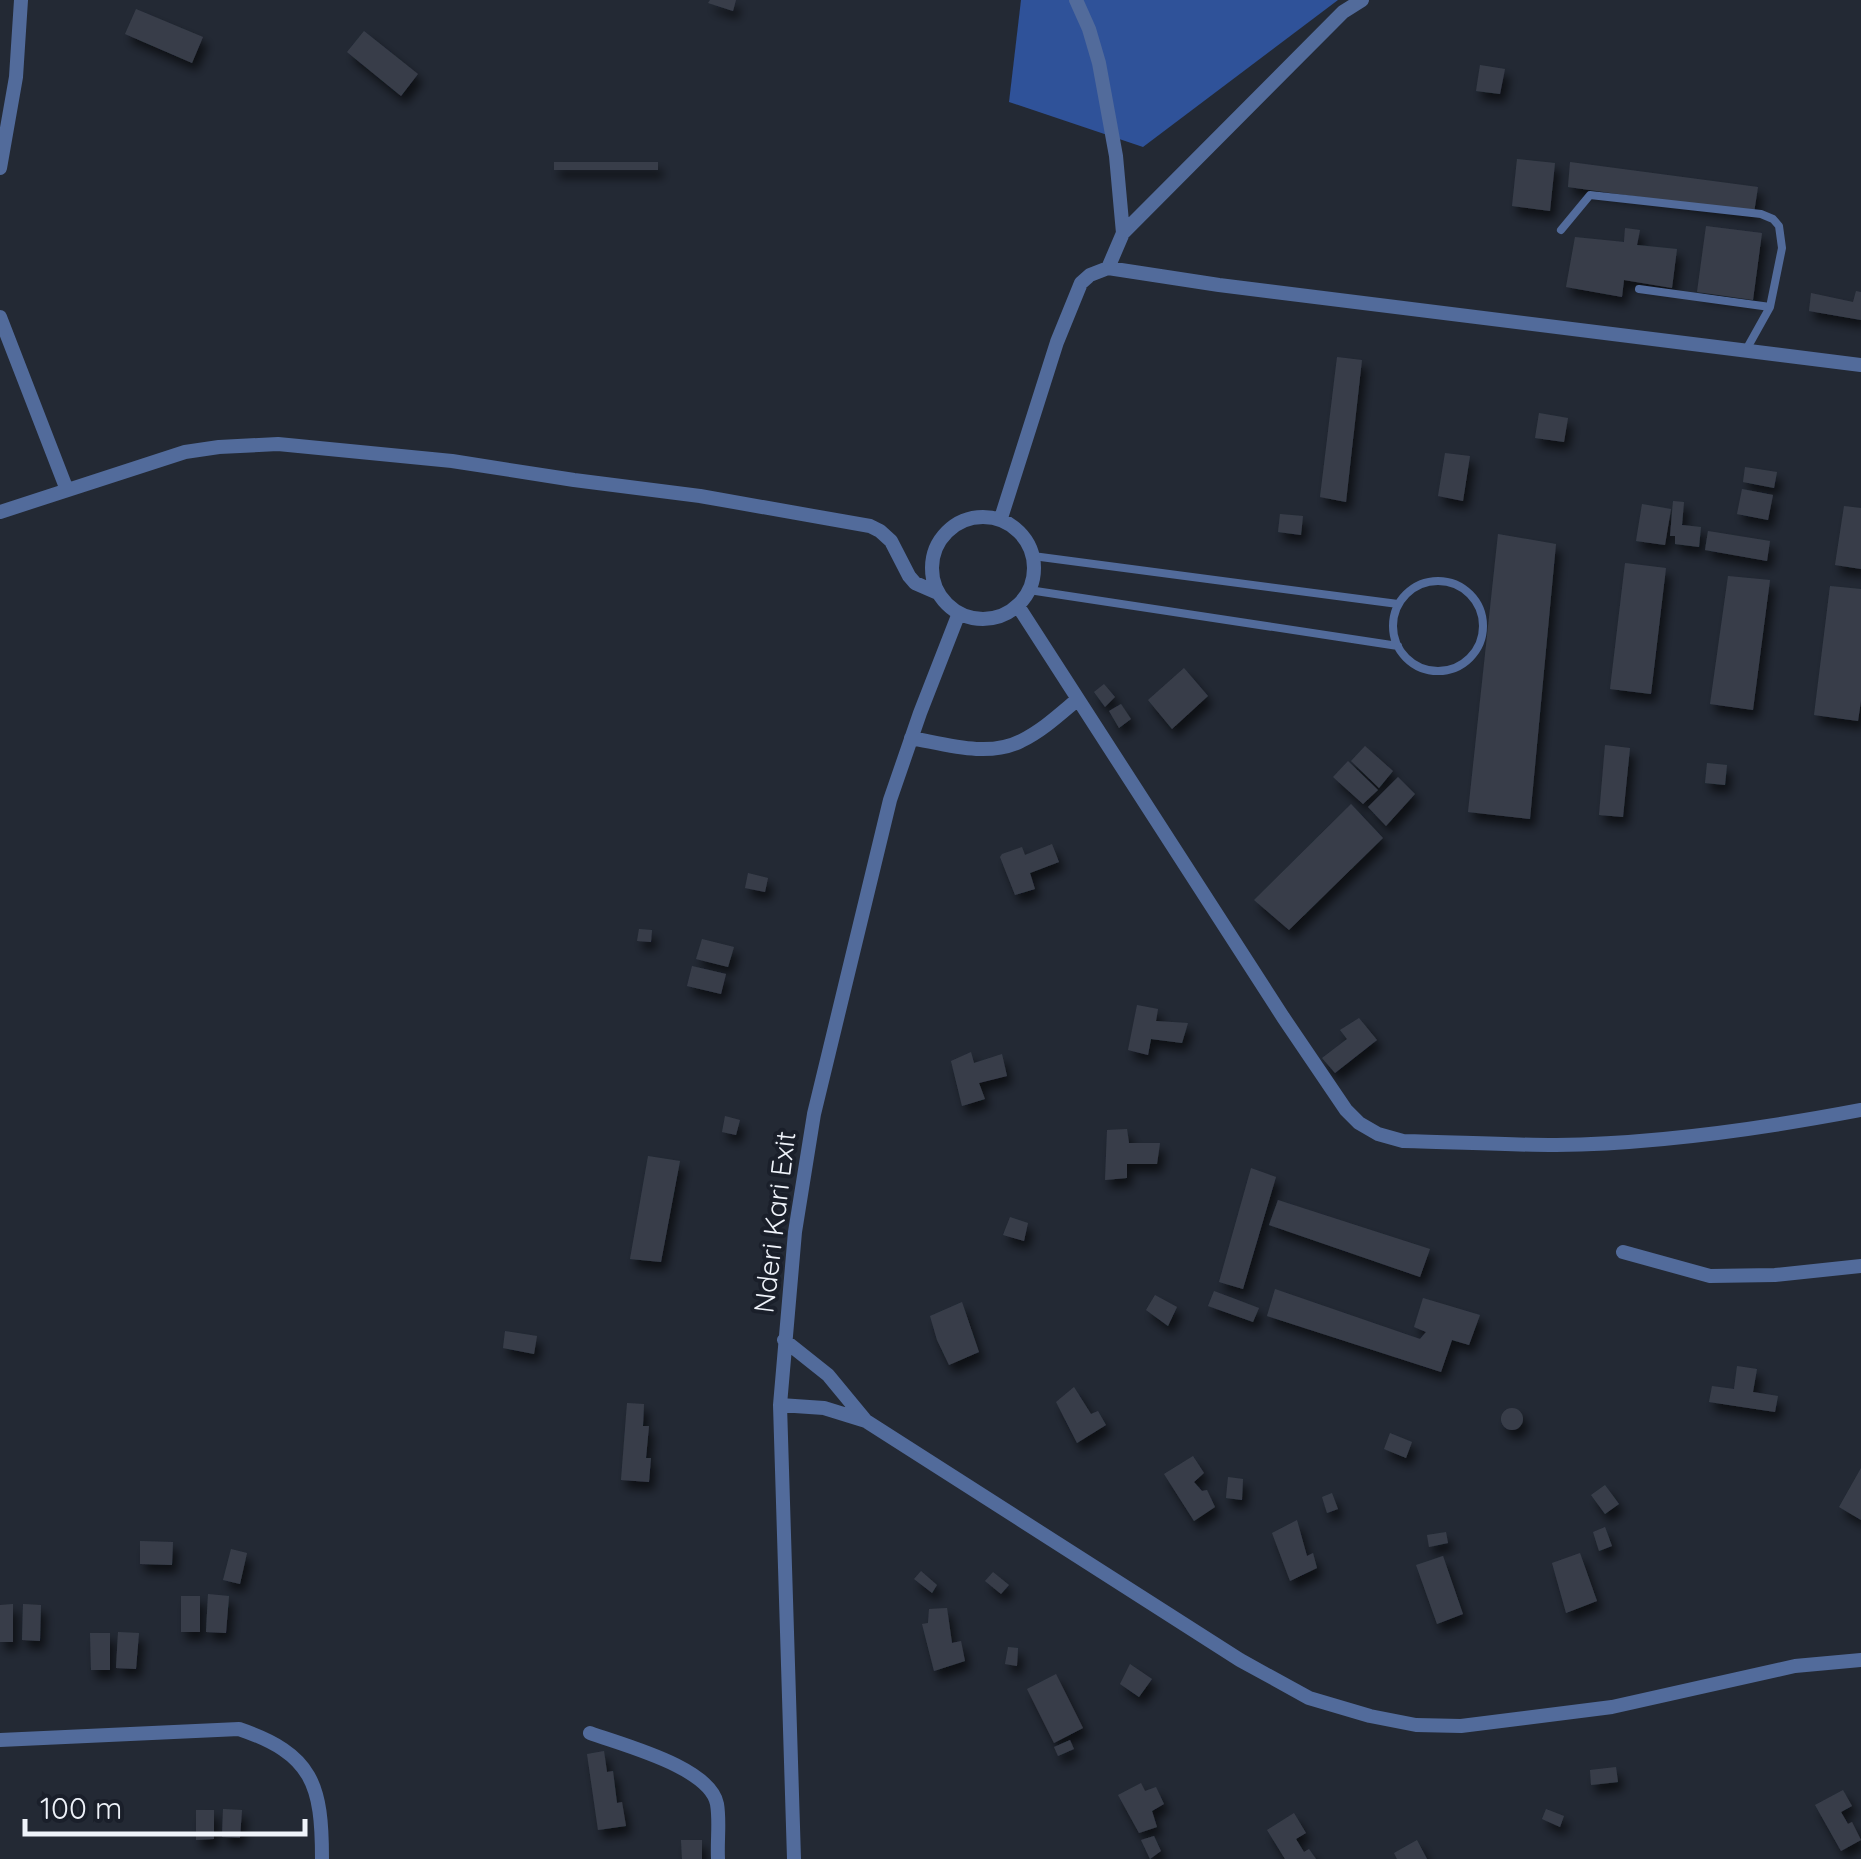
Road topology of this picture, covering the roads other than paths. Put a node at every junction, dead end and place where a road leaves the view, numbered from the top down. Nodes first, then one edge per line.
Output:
1 (21, 0) edge
2 (1362, 0) edge
3 (1077, 1) edge
4 (0, 168) edge
5 (1561, 230) dead end
6 (1123, 233) junction
7 (1108, 268) junction
8 (1639, 289) dead end
9 (1770, 307) junction
10 (0, 317) edge
11 (1746, 350) junction
12 (1861, 365) edge
13 (67, 490) junction
14 (0, 512) edge
15 (1001, 518) junction
16 (1033, 556) junction
17 (1030, 590) junction
18 (938, 594) junction
19 (1398, 604) junction
20 (1018, 606) junction
21 (958, 613) junction
22 (1398, 646) junction
23 (1078, 699) junction
24 (911, 738) junction
25 (1861, 1110) edge
26 (1622, 1252) dead end
27 (1861, 1266) edge
28 (784, 1340) junction
29 (780, 1405) junction
30 (866, 1421) junction
31 (1861, 1660) edge
32 (590, 1733) dead end
33 (0, 1740) edge
34 (322, 1859) edge
35 (718, 1859) edge
36 (794, 1859) edge

1 - 4 street
2 - 6 street
3 - 6 street
5 - 9 lane
6 - 7 street
7 - 11 street
7 - 15 street
8 - 9 lane
9 - 11 lane
10 - 13 street
11 - 12 street
13 - 14 street
13 - 18 street
15 - 16 street
15 - 18 street
16 - 17 street
16 - 19 lane
17 - 20 street
17 - 22 lane
18 - 21 street
19 - 22 lane
19 - 22 lane
20 - 21 street
20 - 23 street
21 - 24 street, Nderi Kari Exit
23 - 24 street
23 - 25 street
24 - 28 street, Nderi Kari Exit
26 - 27 street
28 - 29 street, Nderi Kari Exit
28 - 30 street
29 - 30 street
29 - 36 street, Nderi Kari Exit
30 - 31 street
32 - 35 street
33 - 34 street

